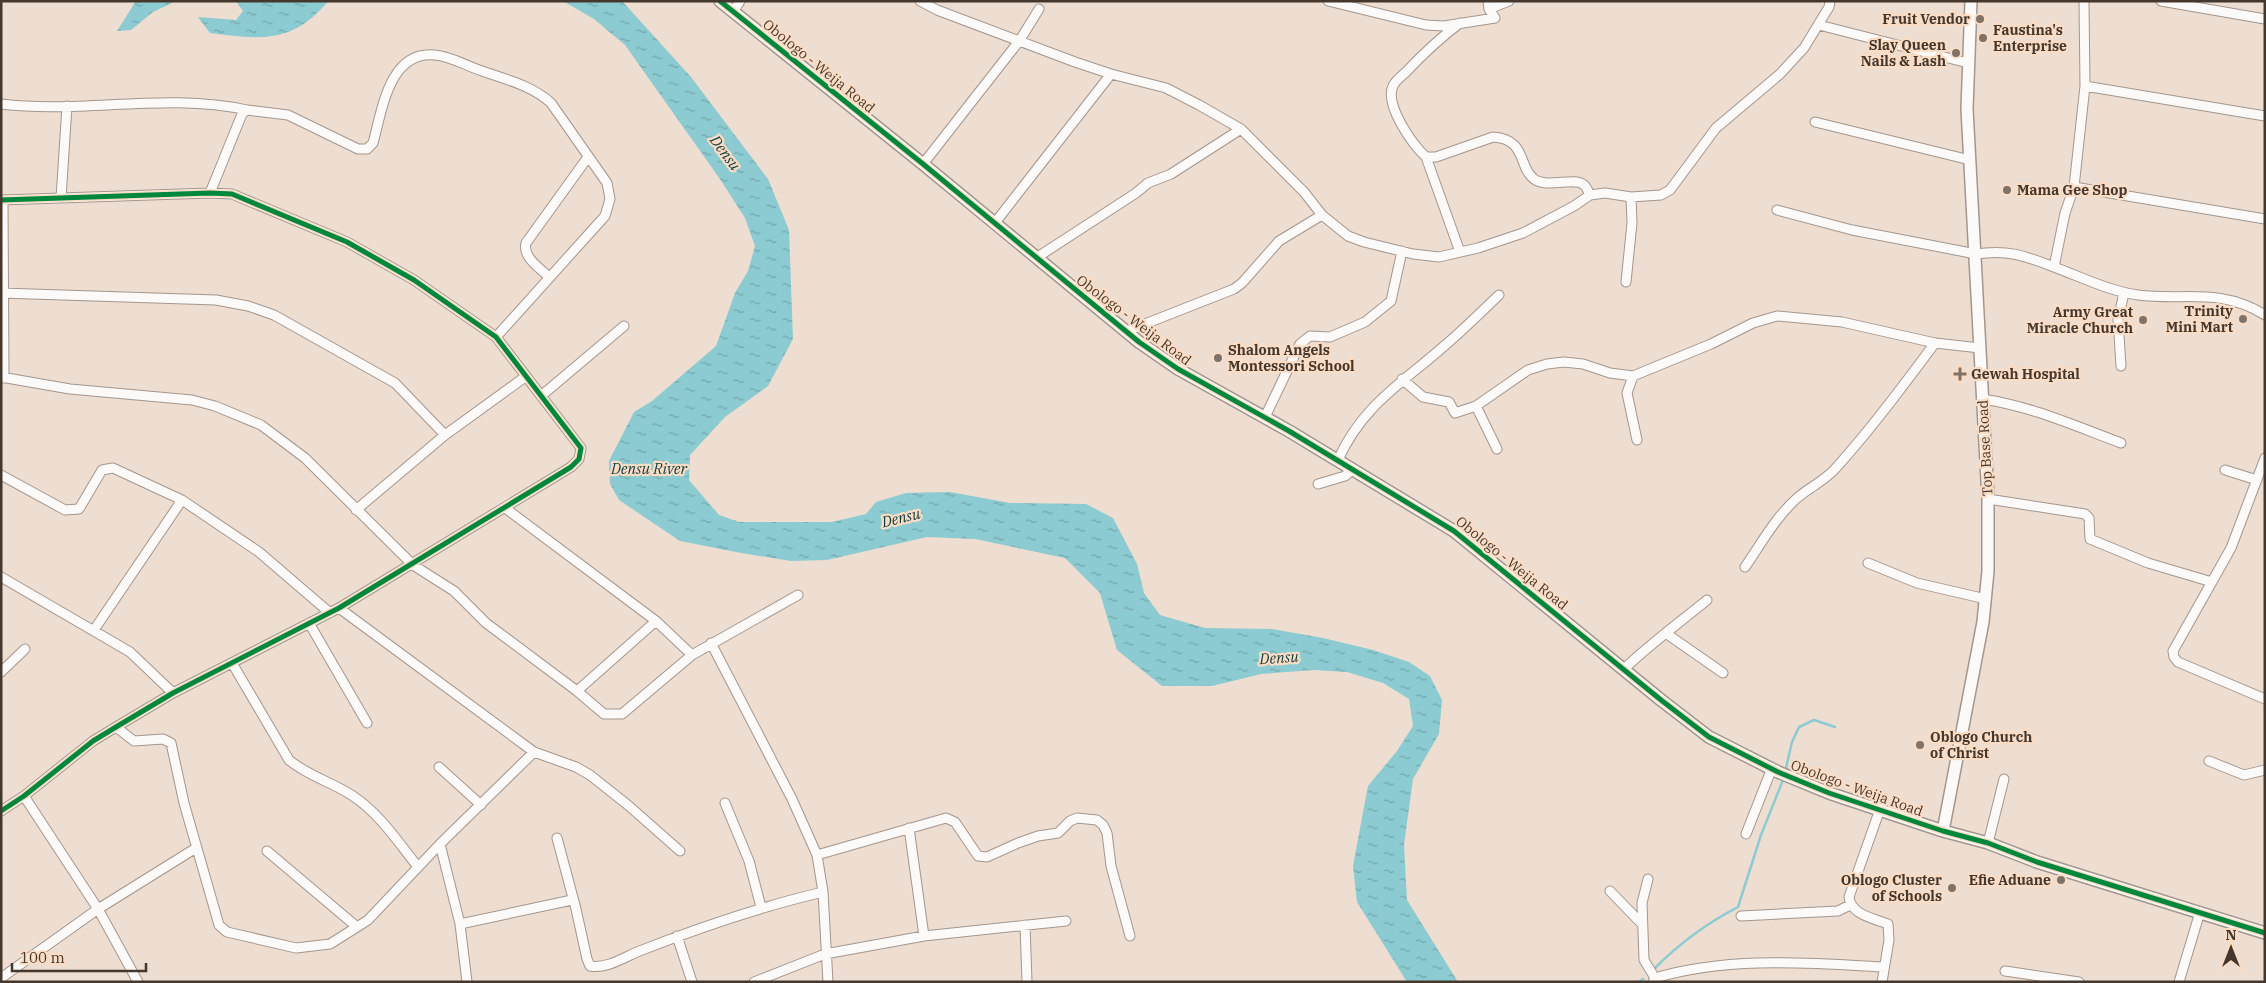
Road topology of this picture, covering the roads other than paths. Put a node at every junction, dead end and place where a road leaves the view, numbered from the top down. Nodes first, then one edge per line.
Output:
1 (720, 1) edge
2 (740, 1) edge
3 (920, 1) edge
4 (1328, 1) edge
5 (1509, 1) edge
6 (1830, 1) edge
7 (1971, 1) edge
8 (2084, 1) edge
9 (2161, 1) edge
10 (1489, 5) edge
11 (1039, 9) dead end
12 (733, 12) junction
13 (2265, 19) edge
14 (1460, 23) junction
15 (1819, 25) junction
16 (1020, 40) junction
17 (1968, 63) junction
18 (1111, 74) junction
19 (2085, 86) junction
20 (1, 104) edge
21 (67, 106) junction
22 (247, 110) junction
23 (2265, 116) edge
24 (1815, 122) dead end
25 (1240, 130) junction
26 (588, 156) junction
27 (1426, 157) junction
28 (1970, 160) junction
29 (923, 164) junction
30 (2074, 188) junction
31 (210, 193) junction
32 (1590, 195) junction
33 (1631, 197) junction
34 (61, 198) junction
35 (2, 200) edge
36 (1777, 210) dead end
37 (1322, 214) junction
38 (2265, 219) edge
39 (994, 224) junction
40 (1402, 251) junction
41 (1460, 252) junction
42 (1976, 254) junction
43 (1036, 258) junction
44 (2054, 267) junction
45 (549, 277) junction
46 (1626, 282) dead end
47 (2, 293) edge
48 (2124, 293) junction
49 (1499, 295) dead end
50 (2265, 315) edge
51 (624, 326) dead end
52 (1127, 331) junction
53 (496, 337) junction
54 (1935, 343) junction
55 (1980, 348) junction
56 (2121, 366) dead end
57 (1633, 376) junction
58 (525, 377) junction
59 (3, 378) edge
60 (1402, 379) junction
61 (541, 396) junction
62 (1982, 399) junction
63 (1476, 406) junction
64 (1265, 417) junction
65 (445, 434) junction
66 (1637, 440) dead end
67 (2121, 443) dead end
68 (1497, 449) dead end
69 (2265, 458) edge
70 (1338, 460) junction
71 (1353, 469) junction
72 (2225, 470) dead end
73 (1, 475) edge
74 (2257, 480) junction
75 (1318, 484) dead end
76 (1988, 499) junction
77 (182, 500) junction
78 (505, 508) junction
79 (356, 510) junction
80 (1868, 563) dead end
81 (413, 565) junction
82 (1746, 567) dead end
83 (1, 577) edge
84 (2212, 582) junction
85 (798, 595) dead end
86 (1986, 599) junction
87 (1707, 600) dead end
88 (339, 608) junction
89 (330, 613) junction
90 (656, 621) junction
91 (309, 623) junction
92 (94, 630) junction
93 (1666, 634) junction
94 (712, 643) junction
95 (25, 649) dead end
96 (692, 655) junction
97 (232, 663) junction
98 (1624, 669) junction
99 (1, 672) edge
100 (1723, 673) dead end
101 (577, 690) junction
102 (173, 693) junction
103 (2265, 699) edge
104 (367, 723) dead end
105 (116, 727) junction
106 (534, 752) junction
107 (2209, 761) dead end
108 (439, 767) dead end
109 (1772, 768) junction
110 (2265, 770) edge
111 (2004, 779) dead end
112 (24, 796) junction
113 (725, 803) dead end
114 (481, 804) junction
115 (1880, 809) junction
116 (1, 811) edge
117 (909, 828) junction
118 (1943, 831) junction
119 (1746, 834) dead end
120 (557, 838) dead end
121 (1988, 843) junction
122 (440, 844) junction
123 (196, 848) junction
124 (267, 851) dead end
125 (680, 851) dead end
126 (817, 855) junction
127 (418, 867) junction
128 (1648, 879) dead end
129 (1610, 891) dead end
130 (823, 892) junction
131 (572, 900) junction
132 (1850, 905) junction
133 (761, 907) junction
134 (98, 909) junction
135 (2200, 912) junction
136 (1741, 916) dead end
137 (1066, 921) dead end
138 (460, 924) junction
139 (1642, 924) junction
140 (1025, 925) junction
141 (357, 927) junction
142 (2265, 932) edge
143 (677, 936) junction
144 (924, 936) junction
145 (1130, 936) dead end
146 (825, 954) junction
147 (1884, 967) junction
148 (2005, 972) dead end
149 (1, 978) edge
150 (1654, 980) edge
151 (138, 982) edge
152 (467, 982) edge
153 (692, 982) edge
154 (754, 982) edge
155 (828, 982) edge
156 (1027, 982) edge
157 (1882, 982) edge
158 (2079, 982) edge
159 (2179, 982) edge

1 - 12 street, Obologo - Weija Road
2 - 12 street
3 - 16 street
4 - 14 street
5 - 10 street
6 - 15 street
7 - 17 street, Top Base Road
8 - 19 street
9 - 13 street
10 - 14 street
11 - 16 street
12 - 29 street, Obologo - Weija Road
14 - 27 street
15 - 17 street
15 - 33 street
16 - 18 street
16 - 29 street
17 - 28 street, Top Base Road
18 - 25 street
18 - 39 street
19 - 23 street
19 - 30 street
20 - 21 street
21 - 22 street
21 - 34 street
22 - 26 street
22 - 31 street
24 - 28 street
25 - 37 street
25 - 43 street
26 - 45 street
26 - 45 street
27 - 32 street
27 - 41 street
28 - 42 street, Top Base Road
29 - 39 street, Obologo - Weija Road
30 - 38 street
30 - 44 street
31 - 34 street
31 - 53 street
32 - 33 street
32 - 41 street
33 - 46 street
34 - 35 street
35 - 47 street
36 - 42 street
37 - 40 street
37 - 52 street
39 - 43 street, Obologo - Weija Road
40 - 41 street
40 - 64 street
42 - 44 street
42 - 55 street, Top Base Road
43 - 52 street, Obologo - Weija Road
44 - 48 street
45 - 53 street
47 - 59 street
47 - 65 street
48 - 50 street
48 - 56 street
49 - 60 street
51 - 61 street
52 - 64 street, Obologo - Weija Road
53 - 58 street
54 - 55 street
54 - 57 street
54 - 82 street
55 - 62 street, Top Base Road
57 - 63 street
57 - 66 street
58 - 61 street
58 - 65 street
59 - 79 street
60 - 63 street
60 - 70 street
61 - 78 street
62 - 67 street
62 - 76 street, Top Base Road
63 - 68 street
64 - 70 street, Obologo - Weija Road
65 - 79 street
69 - 74 street
70 - 71 street, Obologo - Weija Road
71 - 75 street
71 - 98 street, Obologo - Weija Road
72 - 74 street
73 - 77 street
74 - 84 street
76 - 84 street
76 - 86 street, Top Base Road
77 - 89 street
77 - 92 street
78 - 81 street
78 - 90 street
79 - 81 street
80 - 86 street
81 - 88 street
81 - 101 street
83 - 92 street
84 - 103 street
85 - 94 street
86 - 118 street, Top Base Road
87 - 93 street
88 - 89 street
88 - 106 street
89 - 91 street
90 - 96 street
90 - 101 street
91 - 97 street
91 - 104 street
92 - 102 street
93 - 98 street
93 - 100 street
94 - 96 street
94 - 126 street
95 - 99 street
96 - 101 street
97 - 102 street
97 - 127 street
98 - 109 street, Obologo - Weija Road
102 - 105 street
105 - 112 street
105 - 123 street
106 - 114 street
106 - 125 street
107 - 110 street
108 - 114 street
109 - 115 street, Obologo - Weija Road
109 - 119 street
111 - 121 street
112 - 116 street
112 - 134 street
113 - 133 street
114 - 122 street
115 - 118 street, Obologo - Weija Road
115 - 132 street
117 - 126 street
117 - 144 street
117 - 145 street
118 - 121 street, Obologo - Weija Road
120 - 131 street
121 - 135 street, Obologo - Weija Road
122 - 127 street
122 - 138 street
123 - 134 street
123 - 141 street
124 - 141 street
126 - 130 street
127 - 141 street
128 - 139 street
129 - 139 street
130 - 133 street
130 - 146 street
131 - 138 street
131 - 143 street
132 - 136 street
132 - 147 street
133 - 143 street
134 - 149 street
134 - 151 street
135 - 142 street, Obologo - Weija Road
135 - 159 street
137 - 140 street
138 - 152 street
139 - 150 street
140 - 144 street
140 - 156 street
143 - 153 street
144 - 146 street
146 - 154 street
146 - 155 street
147 - 150 street
147 - 157 street
148 - 158 street

